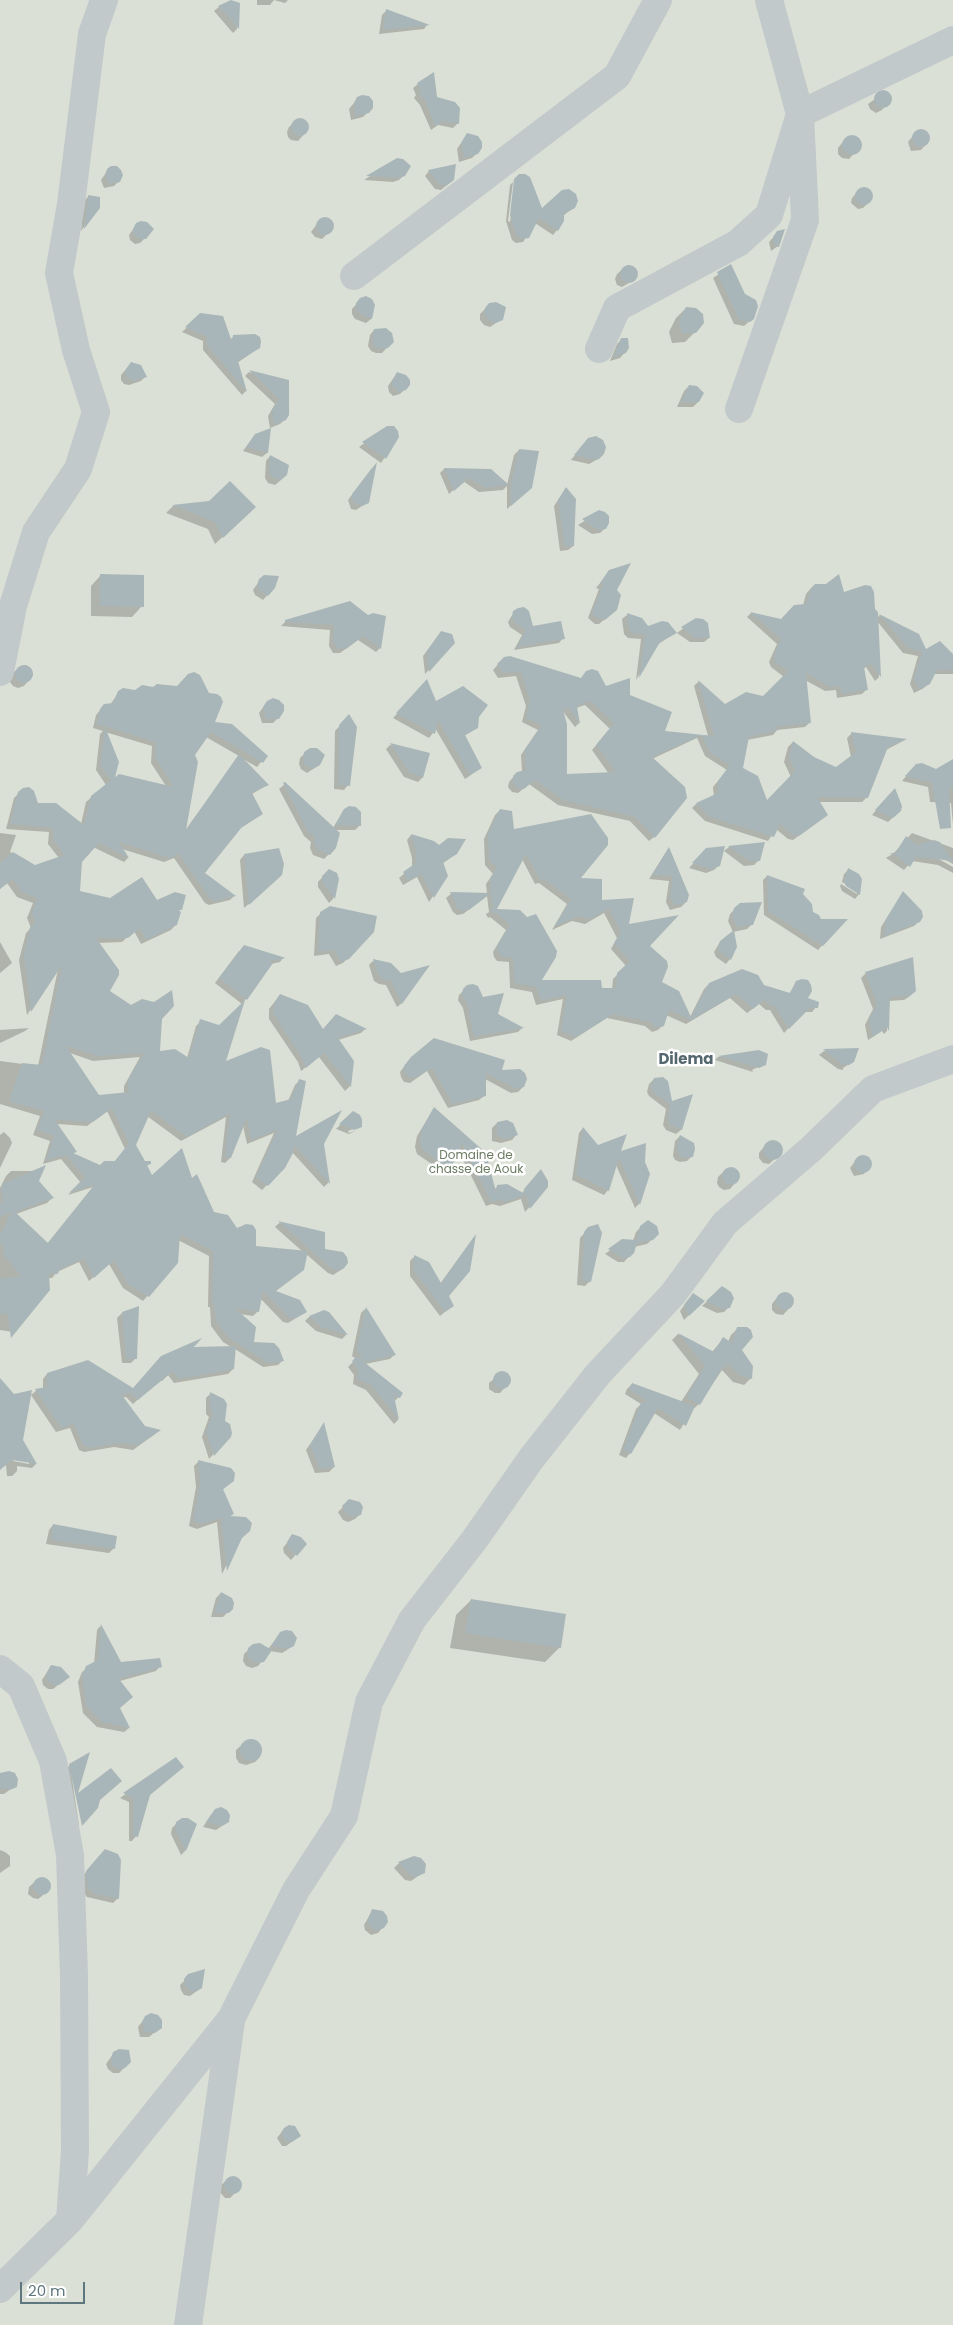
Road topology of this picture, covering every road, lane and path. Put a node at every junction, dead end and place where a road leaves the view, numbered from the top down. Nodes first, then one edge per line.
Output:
1 (104, 0) edge
2 (658, 0) edge
3 (769, 0) edge
4 (953, 40) edge
5 (800, 114) junction
6 (354, 276) dead end
7 (599, 350) dead end
8 (740, 409) dead end
9 (0, 672) edge
10 (953, 1059) edge
11 (0, 1669) edge
12 (231, 2019) junction
13 (70, 2220) junction
14 (0, 2289) edge
15 (188, 2325) edge

1 - 9 street
2 - 6 street
3 - 5 street
4 - 5 street
5 - 7 street
5 - 8 street
10 - 12 street
11 - 13 street
12 - 13 street
12 - 15 street
13 - 14 street

